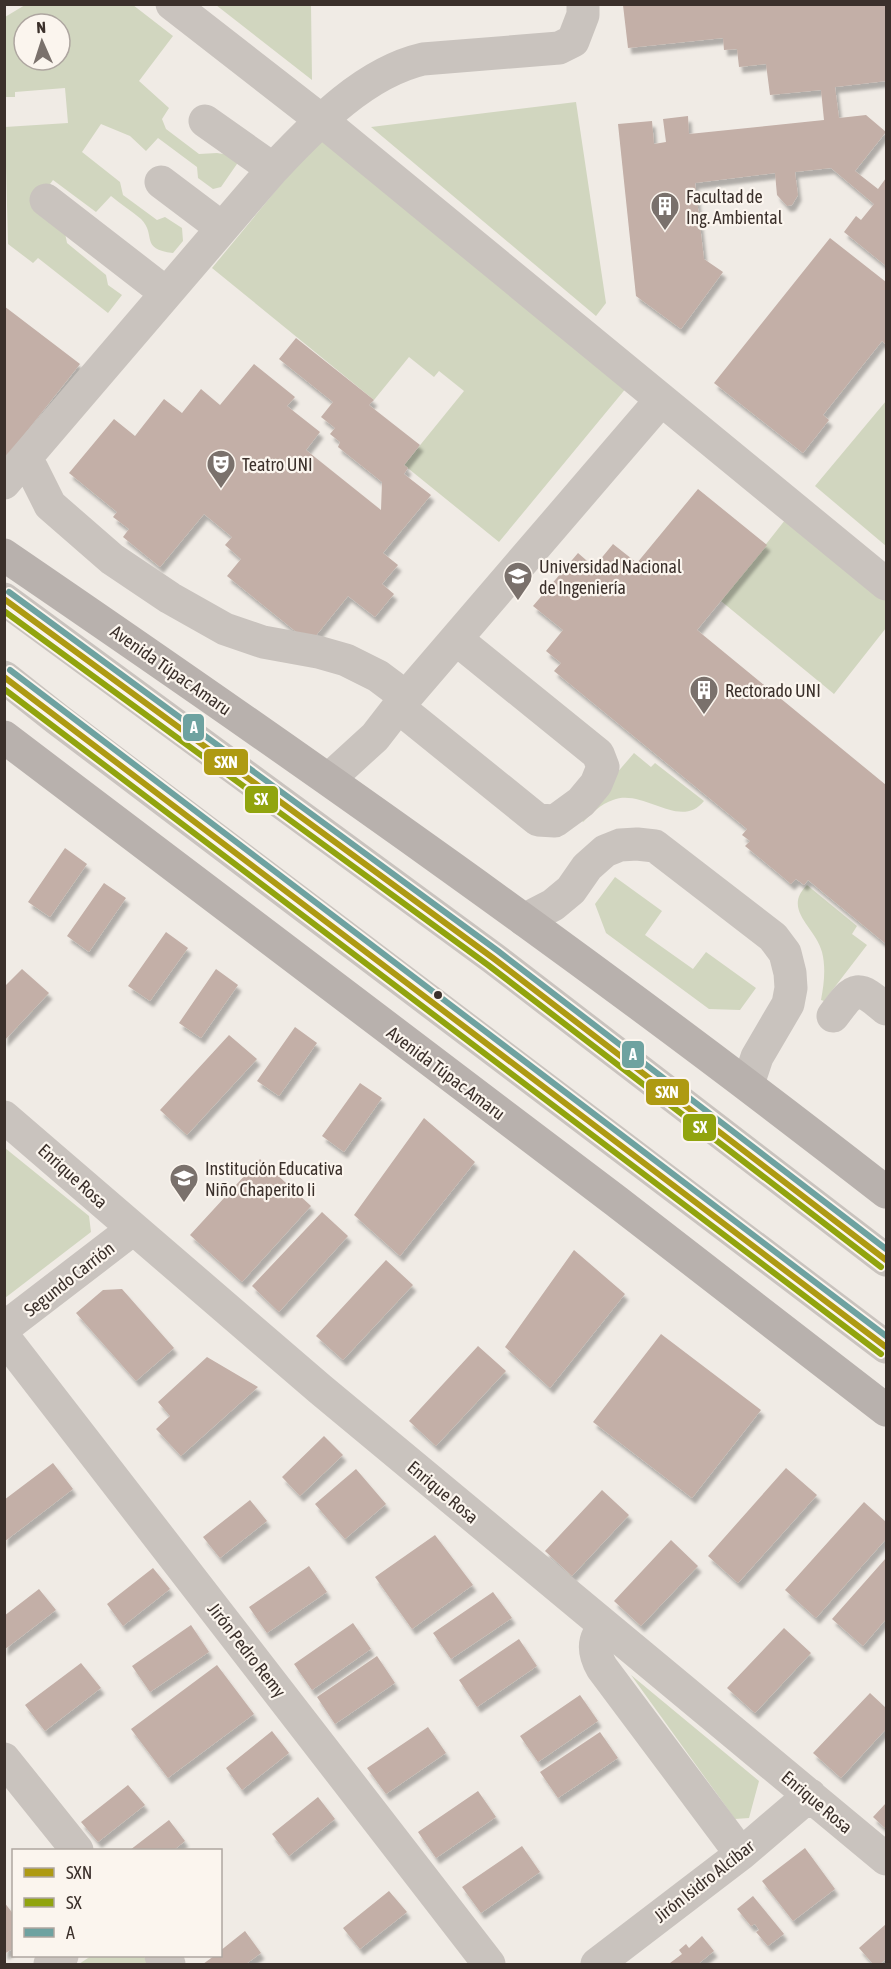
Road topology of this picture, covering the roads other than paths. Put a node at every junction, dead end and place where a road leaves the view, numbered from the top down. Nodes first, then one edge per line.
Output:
1 (172, 4) edge
2 (584, 4) edge
3 (321, 120) junction
4 (205, 121) dead end
5 (273, 169) junction
6 (161, 182) dead end
7 (46, 200) dead end
8 (222, 228) junction
9 (166, 294) junction
10 (661, 400) junction
11 (14, 472) edge
12 (4, 555) edge
13 (886, 584) edge
14 (4, 599) edge
15 (456, 639) junction
16 (4, 677) edge
17 (402, 702) junction
18 (4, 737) edge
19 (329, 779) junction
20 (525, 920) junction
21 (886, 1009) edge
22 (833, 1016) dead end
23 (748, 1084) junction
24 (4, 1117) edge
25 (886, 1192) edge
26 (133, 1229) junction
27 (886, 1260) edge
28 (4, 1328) edge
29 (4, 1337) edge
30 (886, 1347) edge
31 (886, 1410) edge
32 (606, 1628) junction
33 (4, 1759) edge
34 (810, 1796) junction
35 (75, 1849) edge
36 (741, 1854) junction
37 (886, 1859) edge
38 (489, 1965) edge
39 (597, 1965) edge

1 - 3 street
2 - 3 street
3 - 5 street
3 - 10 street
4 - 5 street
5 - 8 street
6 - 8 street
7 - 9 street
8 - 9 street
9 - 11 street
10 - 13 street
10 - 15 street
11 - 17 street
12 - 19 main road, Avenida Túpac Amaru
14 - 27 street
15 - 17 street
15 - 17 street
16 - 30 street
17 - 19 street
18 - 31 main road, Avenida Túpac Amaru
19 - 20 main road, Avenida Túpac Amaru
20 - 23 main road, Avenida Túpac Amaru
20 - 23 street
21 - 22 street
23 - 25 main road, Avenida Túpac Amaru
24 - 26 street, Enrique Rosa
26 - 28 street, Segundo Carrión
26 - 32 street, Enrique Rosa
29 - 38 street, Jirón Pedro Remy
32 - 34 street, Enrique Rosa
32 - 36 street
33 - 35 street
34 - 36 street, Jirón Isidro Alcíbar
34 - 37 street, Enrique Rosa
36 - 39 street, Jirón Isidro Alcíbar

